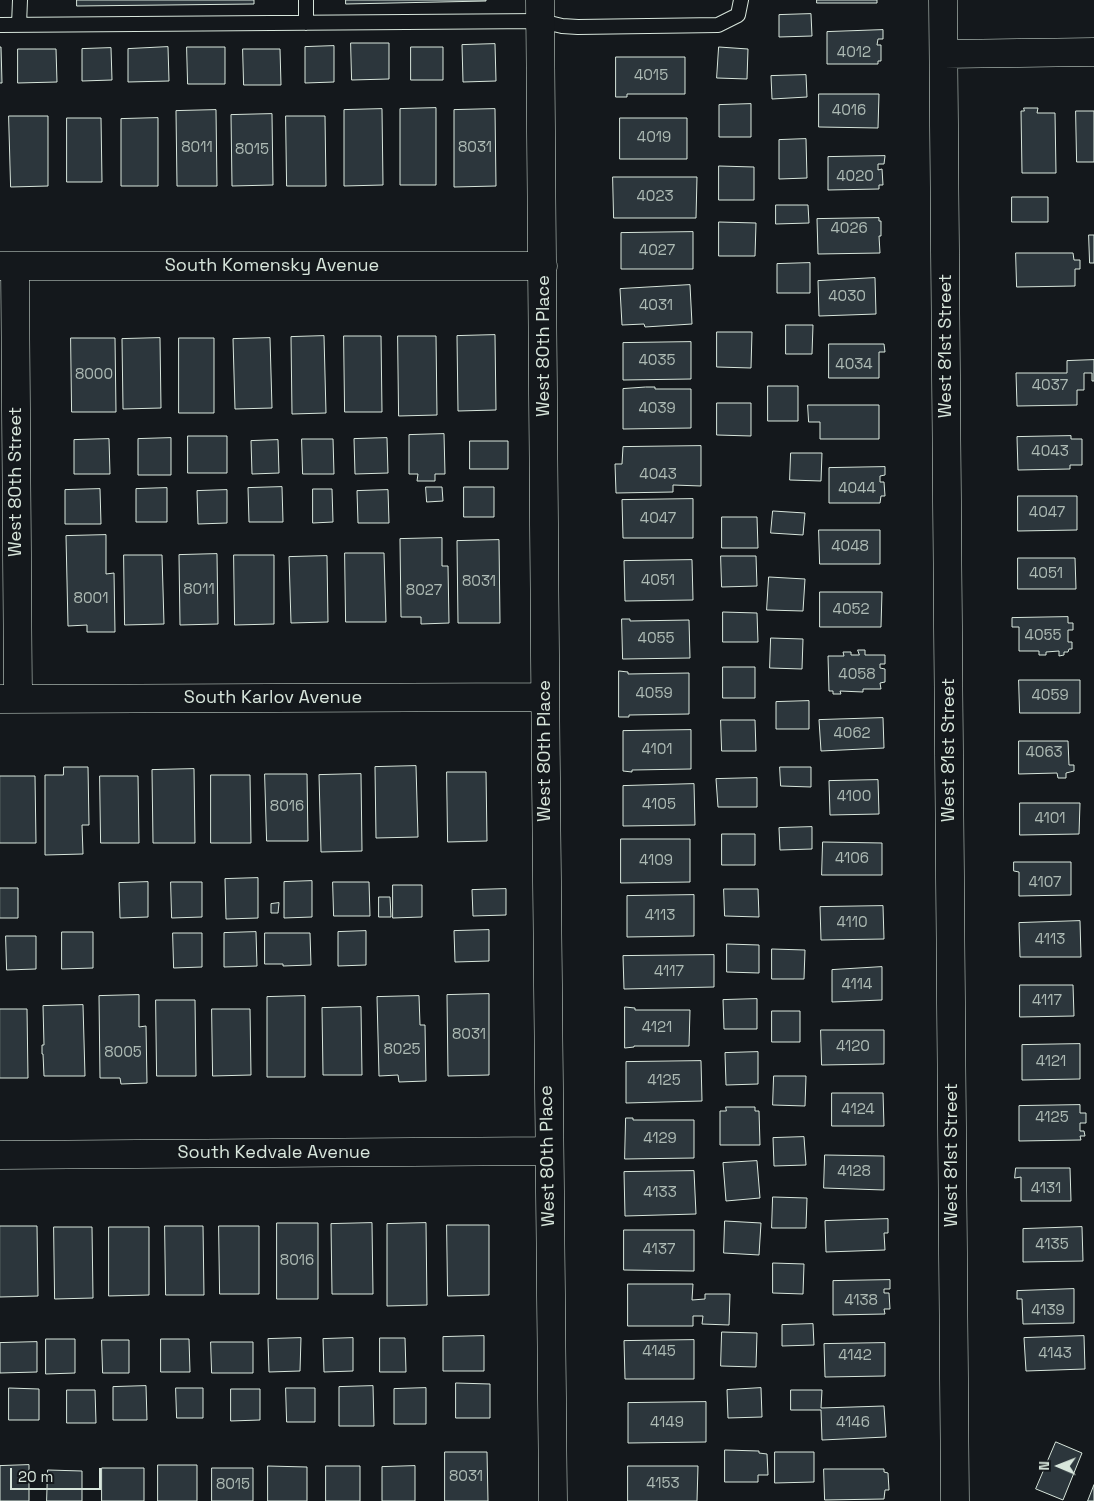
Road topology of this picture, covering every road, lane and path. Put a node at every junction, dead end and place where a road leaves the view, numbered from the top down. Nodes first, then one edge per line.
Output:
1 (20, 0) edge
2 (306, 0) edge
3 (741, 0) edge
4 (944, 0) edge
5 (540, 10) edge
6 (306, 22) junction
7 (0, 25) edge
8 (20, 25) junction
9 (1094, 52) edge
10 (944, 54) junction
11 (7, 266) edge
12 (544, 266) junction
13 (545, 698) junction
14 (9, 699) edge
15 (548, 1151) junction
16 (0, 1155) edge
17 (553, 1501) edge
18 (955, 1501) edge

1 - 8 lane
2 - 6 lane
3 - 5 lane
4 - 10 street, West 81st Street
5 - 6 lane
5 - 12 street, West 80th Place
6 - 8 lane
7 - 8 lane
9 - 10 street
10 - 18 street, West 81st Street
11 - 12 street, South Komensky Avenue
11 - 14 street, West 80th Street
12 - 13 street, West 80th Place
13 - 14 street, South Karlov Avenue
13 - 15 street, West 80th Place
15 - 16 street, South Kedvale Avenue
15 - 17 street, West 80th Place

